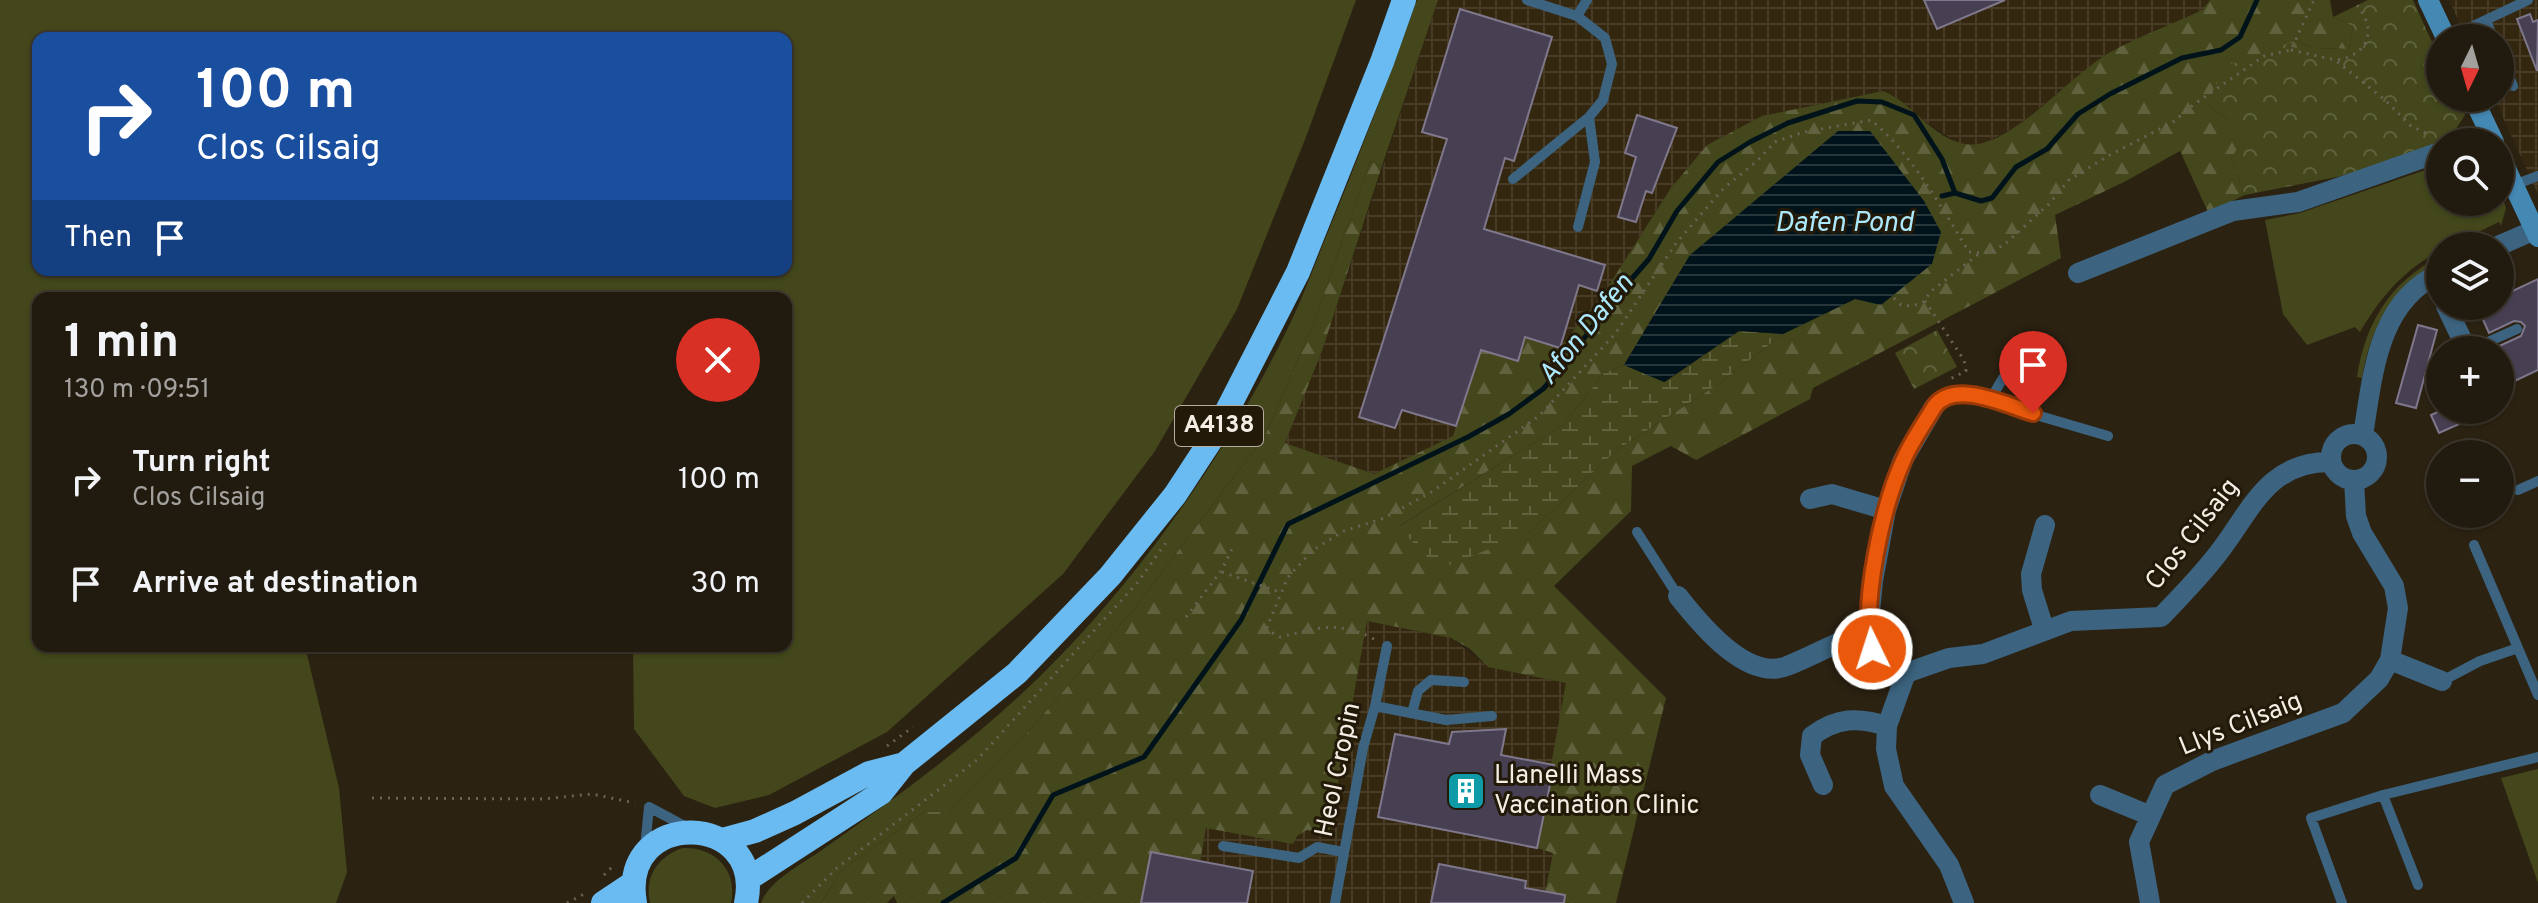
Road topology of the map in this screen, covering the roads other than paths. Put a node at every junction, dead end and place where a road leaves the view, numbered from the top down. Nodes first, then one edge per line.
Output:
1 (1404, 0) edge
2 (1527, 0) edge
3 (1587, 0) edge
4 (2428, 0) edge
5 (2528, 0) edge
6 (1577, 16) junction
7 (2486, 20) junction
8 (2440, 24) edge
9 (2477, 24) edge
10 (2488, 24) edge
11 (1589, 117) junction
12 (2426, 152) edge
13 (2538, 176) edge
14 (1513, 179) dead end
15 (2514, 185) joint
16 (1578, 227) dead end
17 (2536, 233) edge
18 (2514, 241) edge
19 (2078, 273) dead end
20 (2426, 288) edge
21 (2517, 329) dead end
22 (2501, 336) edge
23 (2056, 349) dead end
24 (1990, 400) junction
25 (1934, 407) joint
26 (2363, 435) junction
27 (2108, 436) dead end
28 (2331, 462) junction
29 (2354, 480) junction
30 (2538, 481) edge
31 (2518, 490) dead end
32 (1810, 499) dead end
33 (1886, 510) junction
34 (2045, 525) dead end
35 (1637, 532) dead end
36 (2474, 545) dead end
37 (1678, 596) joint
38 (2044, 629) junction
39 (1868, 632) junction
40 (1387, 646) road end
41 (2518, 648) junction
42 (2390, 660) junction
43 (1906, 673) junction
44 (2442, 681) joint
45 (1464, 682) dead end
46 (2538, 695) edge
47 (1375, 706) junction
48 (1412, 713) junction
49 (1492, 716) dead end
50 (1887, 726) junction
51 (2538, 757) edge
52 (904, 764) junction
53 (1823, 785) dead end
54 (2100, 795) dead end
55 (2383, 795) junction
56 (2151, 816) junction
57 (694, 831) junction
58 (722, 840) junction
59 (1223, 846) dead end
60 (1343, 852) junction
61 (645, 853) junction
62 (2418, 885) dead end
63 (747, 891) edge
64 (596, 892) edge
65 (634, 893) edge
66 (1335, 903) edge
67 (1964, 903) edge
68 (2150, 903) edge
69 (2342, 903) edge

1 - 52 highway, A4138
2 - 6 lane
3 - 6 lane
4 - 8 street
5 - 7 lane
6 - 11 lane
7 - 9 lane
7 - 10 lane
11 - 14 lane
11 - 16 lane
12 - 19 street
13 - 15 lane
15 - 17 street
17 - 18 street
20 - 26 street
21 - 22 lane
23 - 24 lane
24 - 25 lane
24 - 27 lane
25 - 33 street
26 - 28 street
26 - 29 street
28 - 29 street
28 - 38 street, Clos Cilsaig
29 - 42 street, Llys Cilsaig
30 - 31 lane
32 - 33 street
33 - 39 street
34 - 38 street
35 - 37 lane
36 - 41 lane
37 - 39 street
38 - 43 street, Clos Cilsaig
39 - 43 street
40 - 47 lane, Heol Cropin
41 - 44 lane
41 - 46 lane
42 - 44 street
42 - 56 street, Llys Cilsaig
43 - 50 street
45 - 48 lane
47 - 48 lane
47 - 60 lane, Heol Cropin
48 - 49 lane
50 - 53 street
50 - 67 street
51 - 55 lane
52 - 58 highway, A4138
52 - 63 highway, A4138
54 - 56 street
55 - 62 lane
55 - 69 lane
56 - 68 street, Llys Cilsaig
57 - 58 highway
57 - 61 highway
57 - 61 lane
58 - 63 highway
59 - 60 lane
60 - 66 lane, Heol Cropin
61 - 65 highway
64 - 65 highway

